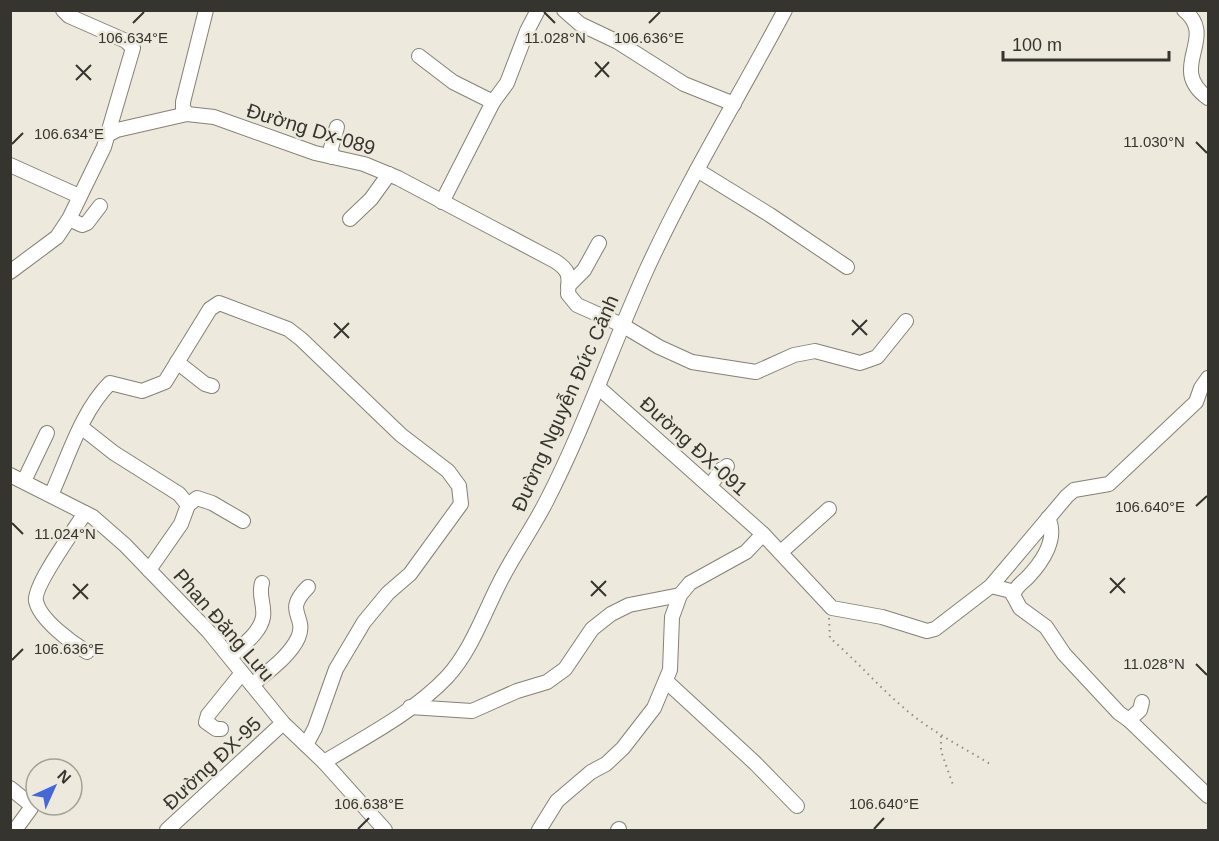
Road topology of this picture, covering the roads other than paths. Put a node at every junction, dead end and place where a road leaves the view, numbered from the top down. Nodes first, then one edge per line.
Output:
1 (206, 10) edge
2 (538, 10) edge
3 (564, 10) edge
4 (785, 10) edge
5 (1184, 10) edge
6 (61, 11) edge
7 (1203, 46) edge
8 (419, 56) dead end
9 (1209, 98) edge
10 (493, 102) junction
11 (734, 104) junction
12 (187, 114) junction
13 (336, 127) dead end
14 (107, 135) junction
15 (332, 157) junction
16 (10, 165) edge
17 (697, 170) junction
18 (389, 174) junction
19 (79, 196) junction
20 (442, 202) junction
21 (100, 206) dead end
22 (69, 219) junction
23 (350, 219) dead end
24 (599, 243) dead end
25 (848, 267) dead end
26 (10, 272) edge
27 (568, 286) junction
28 (906, 321) dead end
29 (622, 325) junction
30 (177, 362) junction
31 (1209, 378) edge
32 (212, 386) dead end
33 (598, 387) junction
34 (81, 427) junction
35 (47, 433) dead end
36 (727, 466) dead end
37 (10, 474) edge
38 (24, 481) junction
39 (710, 486) junction
40 (51, 495) junction
41 (188, 505) junction
42 (829, 509) dead end
43 (85, 513) junction
44 (1048, 518) junction
45 (243, 521) dead end
46 (763, 534) junction
47 (782, 552) junction
48 (149, 570) junction
49 (261, 583) dead end
50 (991, 586) junction
51 (308, 587) dead end
52 (1013, 595) junction
53 (680, 596) junction
54 (87, 652) dead end
55 (230, 657) junction
56 (242, 673) junction
57 (666, 681) junction
58 (252, 685) junction
59 (1142, 702) dead end
60 (410, 707) junction
61 (1129, 720) junction
62 (283, 723) junction
63 (222, 729) dead end
64 (306, 745) junction
65 (324, 762) junction
66 (10, 788) edge
67 (1209, 796) edge
68 (797, 806) dead end
69 (543, 828) edge
70 (15, 831) edge
71 (167, 831) edge
72 (385, 831) edge

1 - 12 street
2 - 10 street
3 - 11 street
4 - 11 street, Đường Nguyễn Đức Cảnh
5 - 7 street
6 - 14 street
7 - 9 street
8 - 10 street
10 - 20 street
11 - 17 street, Đường Nguyễn Đức Cảnh
12 - 14 street, Đường Dx-089
12 - 15 street, Đường Dx-089
13 - 15 street
14 - 19 street
15 - 18 street, Đường Dx-089
16 - 19 street
17 - 25 street
17 - 29 street, Đường Nguyễn Đức Cảnh
18 - 20 street, Đường Dx-089
18 - 23 street
19 - 22 street
20 - 27 street, Đường Dx-089
21 - 22 street
22 - 26 street
24 - 27 street
27 - 29 street, Đường Dx-089
28 - 29 street, Đường Dx-089
29 - 33 street, Đường Nguyễn Đức Cảnh
30 - 32 street
30 - 34 street
30 - 64 street
31 - 44 street
33 - 39 street, Đường ĐX-091
33 - 60 street, Đường Nguyễn Đức Cảnh
34 - 40 street
34 - 41 street
35 - 38 street
36 - 39 street
37 - 38 street, Phan Đăng Lưu
38 - 40 street, Phan Đăng Lưu
39 - 46 street, Đường ĐX-091
40 - 43 street, Phan Đăng Lưu
41 - 45 street
41 - 48 street
42 - 47 street
43 - 48 street, Phan Đăng Lưu
43 - 54 street
44 - 50 street
44 - 52 street
46 - 47 street, Đường ĐX-091
46 - 53 street
47 - 50 street, Đường ĐX-091
48 - 55 street, Phan Đăng Lưu
49 - 55 street
50 - 52 street
51 - 58 street
52 - 61 street
53 - 57 street
53 - 60 street
55 - 56 street, Phan Đăng Lưu
56 - 58 street, Phan Đăng Lưu
56 - 63 street
57 - 68 street
57 - 69 street
58 - 62 street, Phan Đăng Lưu
59 - 61 street
60 - 65 street, Đường Nguyễn Đức Cảnh
61 - 67 street
62 - 64 street, Phan Đăng Lưu
62 - 71 street, Đường ĐX-95
64 - 65 street, Phan Đăng Lưu
65 - 72 street, Phan Đăng Lưu
66 - 70 street

